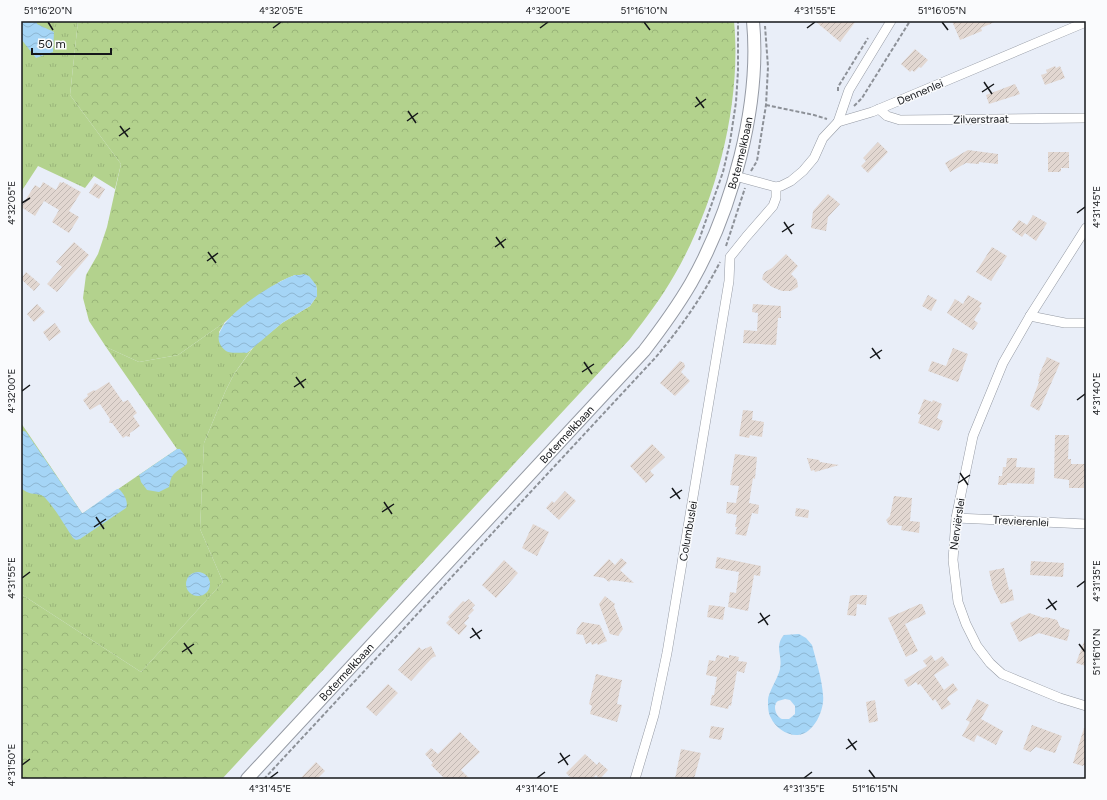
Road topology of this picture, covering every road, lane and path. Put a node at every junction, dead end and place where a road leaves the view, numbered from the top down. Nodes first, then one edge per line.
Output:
1 (738, 21) edge
2 (753, 21) edge
3 (765, 21) edge
4 (892, 21) edge
5 (910, 21) edge
6 (1086, 22) edge
7 (766, 105) junction
8 (852, 108) dead end
9 (878, 109) junction
10 (1086, 118) edge
11 (838, 122) junction
12 (760, 147) dead end
13 (735, 176) junction
14 (776, 187) junction
15 (1086, 228) edge
16 (698, 244) dead end
17 (1030, 316) junction
18 (1086, 323) edge
19 (956, 518) junction
20 (1086, 524) edge
21 (1086, 706) edge
22 (247, 779) edge
23 (635, 779) edge

1 - 16 path
2 - 13 main road, Botermelkbaan
3 - 7 path
4 - 11 street
5 - 8 path
6 - 9 street, Dennenlei
7 - 11 path
7 - 12 path
9 - 10 street, Zilverstraat
9 - 11 street, Dennenlei
11 - 14 street, Dennenlei
13 - 14 street
13 - 22 main road, Botermelkbaan
14 - 23 street, Columbuslei
15 - 17 street, Nerviërslei
17 - 18 street
17 - 19 street, Nerviërslei
19 - 20 street, Trevierenlei
19 - 21 street, Nerviërslei

